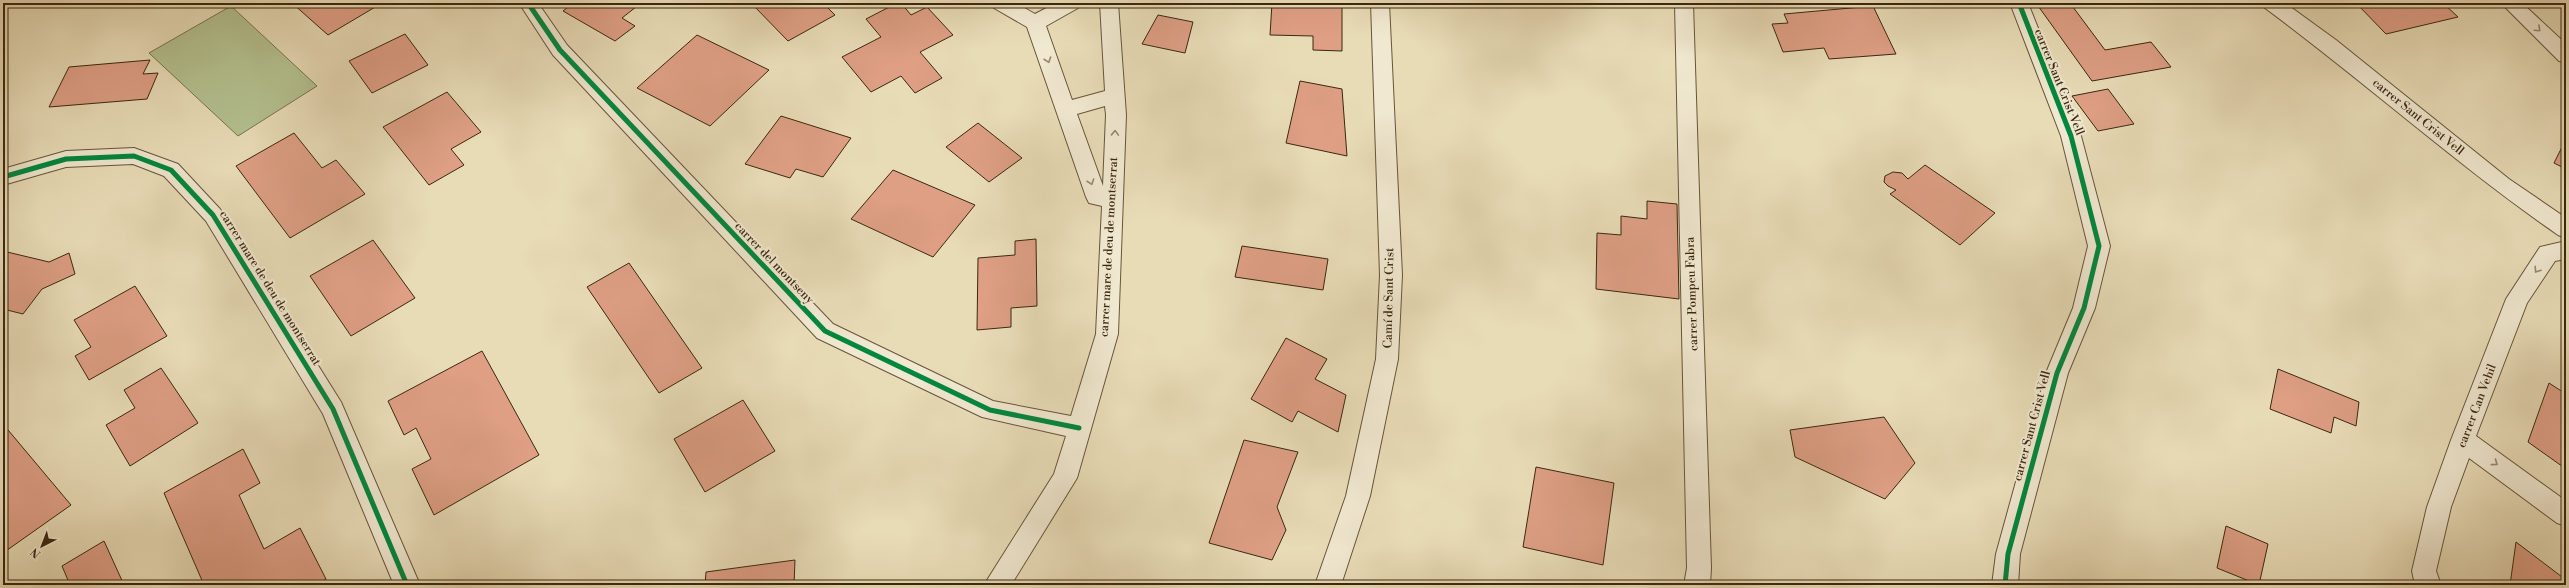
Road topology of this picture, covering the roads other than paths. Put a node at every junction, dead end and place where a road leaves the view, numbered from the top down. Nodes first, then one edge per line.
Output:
1 (528, 3) edge
2 (1001, 3) edge
3 (1071, 3) edge
4 (1109, 3) edge
5 (1380, 3) edge
6 (1684, 3) edge
7 (2019, 3) edge
8 (2272, 3) edge
9 (2510, 3) edge
10 (1035, 23) junction
11 (2566, 56) edge
12 (1115, 96) junction
13 (1066, 109) junction
14 (3, 177) edge
15 (1112, 200) junction
16 (2566, 229) edge
17 (2566, 250) edge
18 (1079, 428) junction
19 (2463, 440) junction
20 (2566, 515) edge
21 (407, 585) edge
22 (997, 585) edge
23 (1328, 585) edge
24 (1697, 585) edge
25 (2004, 585) edge
26 (2428, 585) edge

1 - 18 street, carrer del montseny
2 - 10 street
3 - 10 street
4 - 12 street, carrer mare de deu de montserrat
5 - 23 street, Camí de Sant Crist
6 - 24 street, carrer Pompeu Fabra
7 - 25 street, carrer Sant Crist Vell
8 - 16 street, carrer Sant Crist Vell
9 -> 11 street
10 -> 13 street
12 - 13 street
15 -> 12 street, carrer mare de deu de montserrat
13 -> 15 street
14 - 21 street, carrer mare de deu de montserrat
15 - 18 street, carrer mare de deu de montserrat
17 -> 19 street, carrer Can Vehil
18 - 22 street, carrer mare de deu de montserrat
19 -> 20 street
19 - 26 street, carrer Can Vehil

